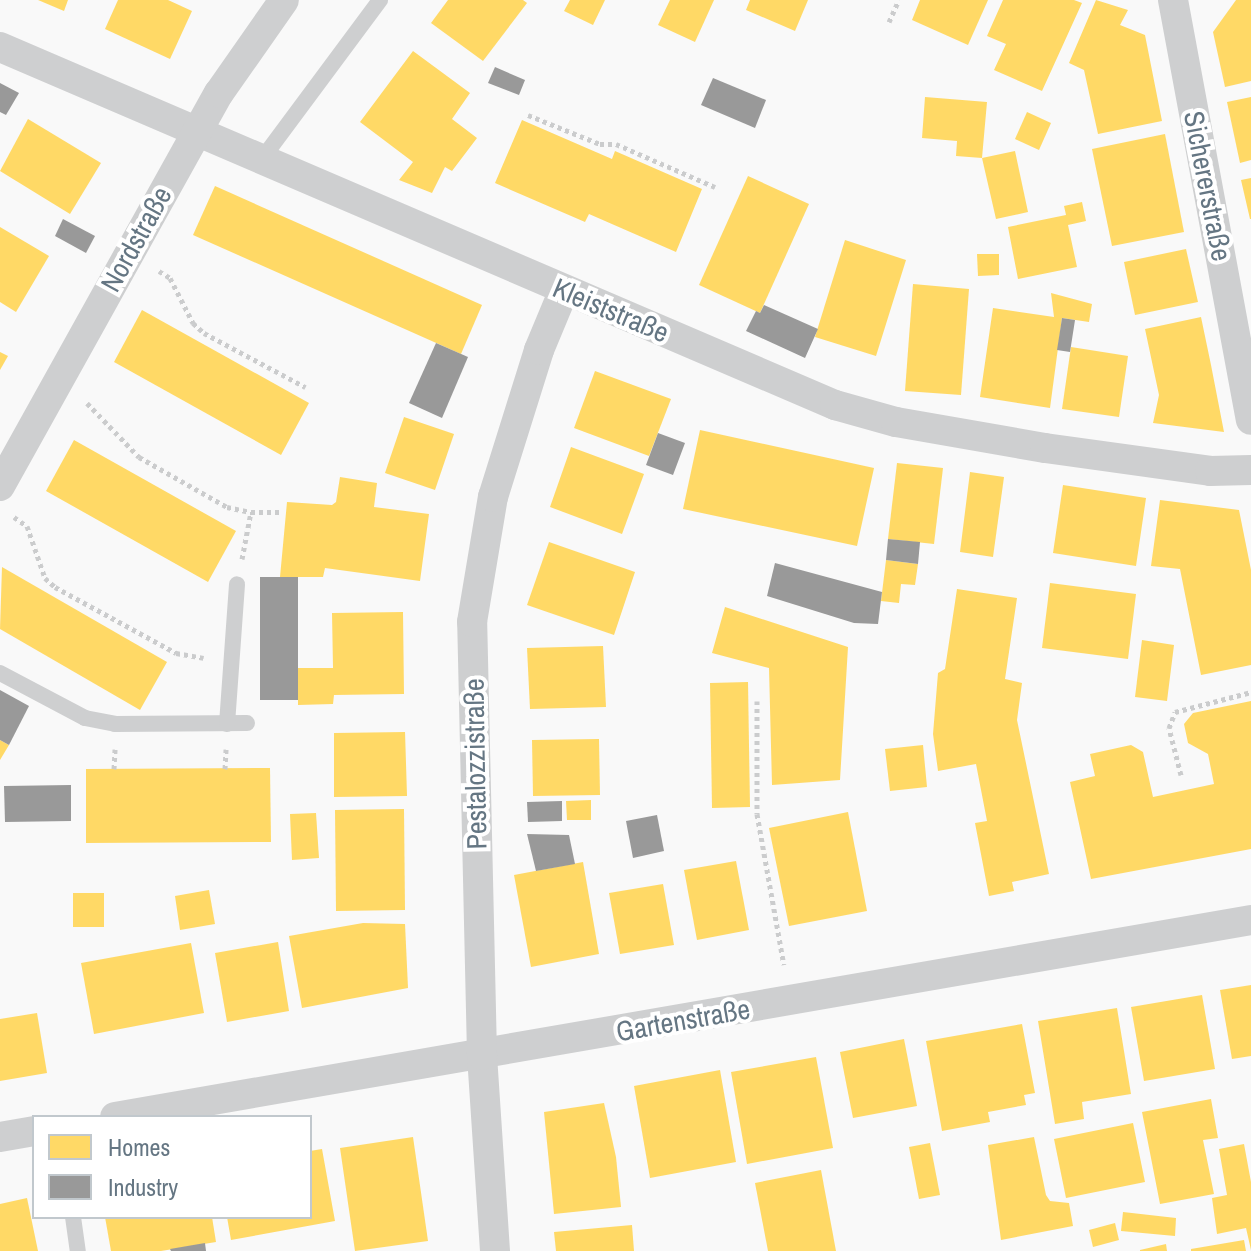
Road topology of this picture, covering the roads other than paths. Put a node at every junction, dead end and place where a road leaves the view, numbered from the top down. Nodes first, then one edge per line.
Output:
1 (284, 0) edge
2 (380, 0) edge
3 (1173, 0) edge
4 (0, 47) edge
5 (198, 132) junction
6 (262, 159) junction
7 (564, 290) junction
8 (1251, 420) edge
9 (1251, 470) edge
10 (4, 500) edge
11 (237, 584) road end
12 (0, 673) edge
13 (247, 723) dead end
14 (227, 724) junction
15 (1251, 920) edge
16 (482, 1055) junction
17 (127, 1115) edge
18 (32, 1131) edge
19 (0, 1137) edge
20 (73, 1219) edge
21 (78, 1251) edge
22 (495, 1251) edge

1 - 5 street, Nordstraße
2 - 6 lane
3 - 8 street, Sichererstraße
4 - 5 street, Kleiststraße
5 - 6 street, Kleiststraße
5 - 10 street, Nordstraße
6 - 7 street, Kleiststraße
7 - 9 street, Kleiststraße
7 - 16 street, Pestalozzistraße
11 - 14 lane
12 - 14 lane
13 - 14 lane
15 - 16 street, Gartenstraße
16 - 17 street, Gartenstraße
16 - 22 street, Pestalozzistraße
18 - 19 street
20 - 21 lane

